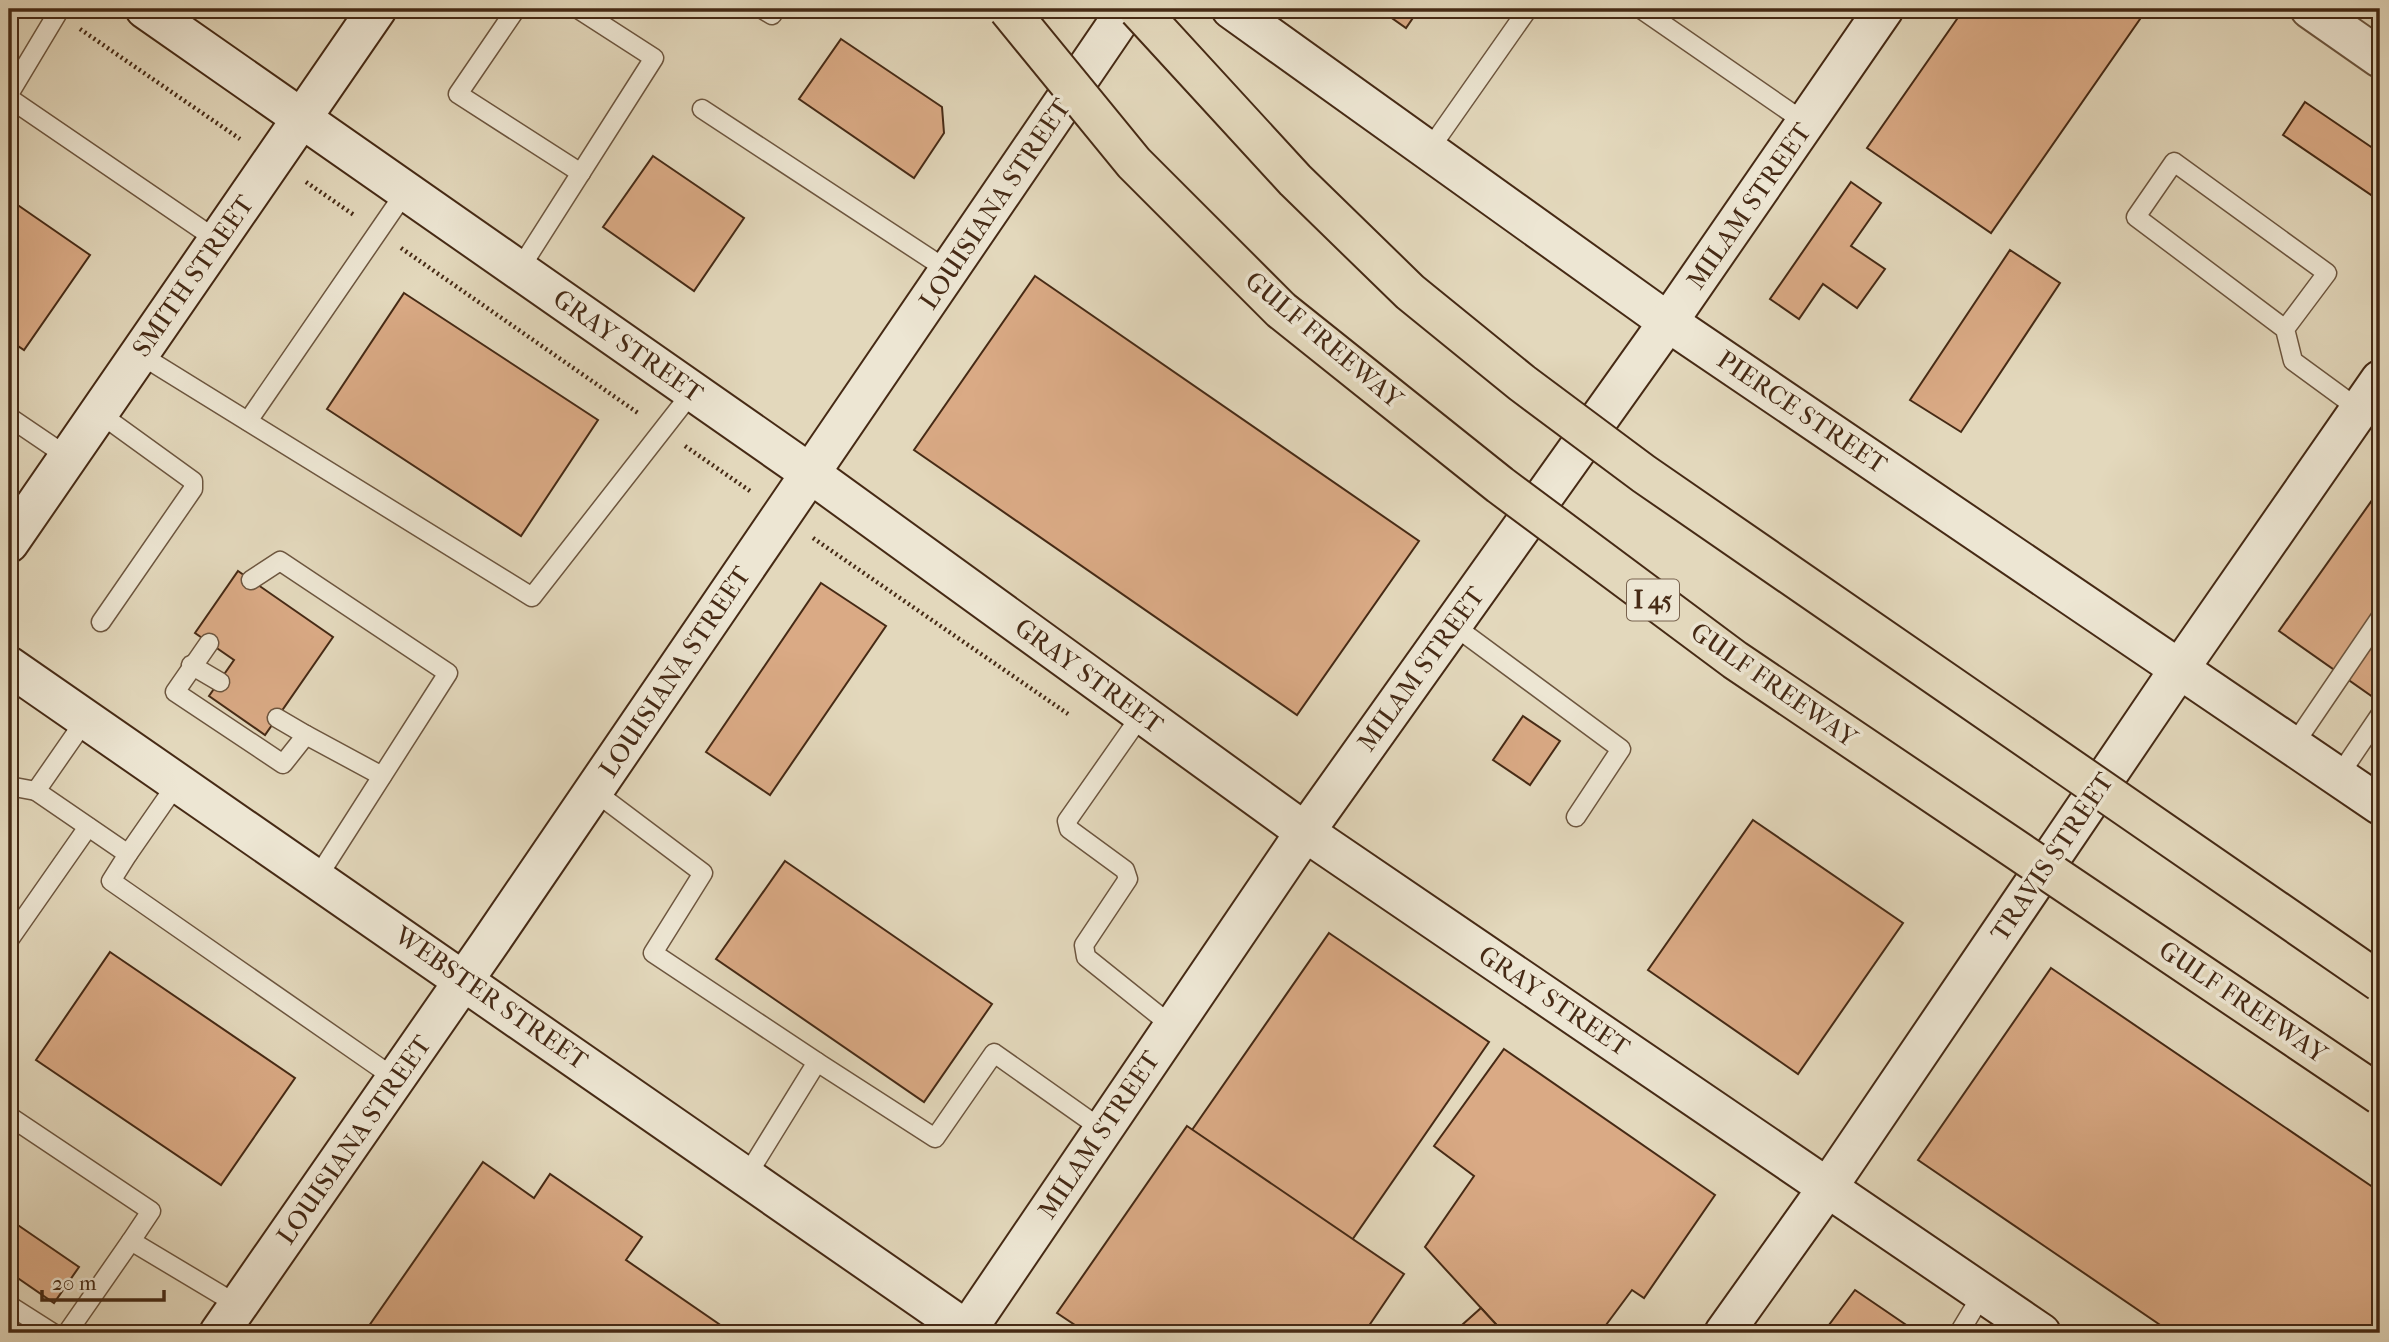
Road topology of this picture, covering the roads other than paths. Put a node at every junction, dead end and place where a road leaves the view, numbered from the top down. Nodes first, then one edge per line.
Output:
1 (145, 9) edge
2 (377, 9) edge
3 (516, 9) edge
4 (578, 9) edge
5 (762, 9) edge
6 (776, 9) edge
7 (1007, 9) edge
8 (1127, 9) edge
9 (1138, 9) edge
10 (1231, 9) edge
11 (1528, 9) edge
12 (1641, 9) edge
13 (1884, 9) edge
14 (2310, 9) edge
15 (58, 11) edge
16 (2380, 58) edge
17 (9, 96) edge
18 (702, 109) dead end
19 (301, 118) junction
20 (1806, 123) junction
21 (1429, 150) junction
22 (581, 173) junction
23 (406, 191) junction
24 (217, 240) junction
25 (519, 270) junction
26 (949, 271) junction
27 (1668, 322) junction
28 (2285, 329) junction
29 (139, 354) junction
30 (693, 391) junction
31 (2370, 395) edge
32 (99, 412) junction
33 (9, 417) edge
34 (248, 421) junction
35 (68, 457) junction
36 (811, 474) junction
37 (9, 543) edge
38 (251, 580) dead end
39 (2380, 618) edge
40 (101, 622) dead end
41 (1453, 625) junction
42 (209, 643) dead end
43 (191, 664) junction
44 (9, 666) edge
45 (2180, 668) junction
46 (220, 682) dead end
47 (1142, 714) junction
48 (2380, 715) edge
49 (277, 718) dead end
50 (86, 719) junction
51 (306, 735) junction
52 (2293, 746) junction
53 (382, 776) junction
54 (2338, 777) junction
55 (178, 782) junction
56 (9, 786) edge
57 (594, 790) junction
58 (36, 791) junction
59 (2380, 806) edge
60 (1576, 817) dead end
61 (88, 827) junction
62 (1305, 832) junction
63 (128, 854) junction
64 (317, 878) junction
65 (9, 940) edge
66 (465, 980) junction
67 (2380, 982) edge
68 (1172, 1026) junction
69 (817, 1062) junction
70 (396, 1079) junction
71 (2380, 1095) edge
72 (9, 1116) edge
73 (1103, 1130) junction
74 (746, 1177) junction
75 (1828, 1187) junction
76 (131, 1241) junction
77 (1983, 1293) junction
78 (9, 1305) edge
79 (228, 1319) edge
80 (968, 1332) edge
81 (53, 1333) edge
82 (67, 1333) edge
83 (1724, 1333) edge
84 (1959, 1333) edge
85 (2041, 1333) edge

1 - 19 main road, GRAY STREET
2 - 19 main road, SMITH STREET
3 - 22 lane
4 - 22 lane
5 - 6 lane
7 - 71 highway, GULF FREEWAY / I 45, bridge
8 - 26 main road, LOUISIANA STREET
9 - 67 highway, bridge
10 - 21 main road, PIERCE STREET
11 - 21 lane
12 - 20 lane
13 - 20 main road, MILAM STREET
14 - 16 main road
15 - 17 lane
17 - 24 lane
18 - 26 lane
19 - 23 main road, GRAY STREET
19 - 24 main road, SMITH STREET
20 - 27 main road, MILAM STREET
21 - 27 main road, PIERCE STREET
22 - 25 lane
23 - 25 main road, GRAY STREET
23 - 34 lane
24 - 29 main road, SMITH STREET
25 - 30 main road, GRAY STREET
26 - 36 main road, LOUISIANA STREET
27 - 41 main road, MILAM STREET
27 - 45 main road, PIERCE STREET
28 - 28 lane
28 - 31 lane
29 - 32 main road, SMITH STREET
29 - 34 lane
30 - 34 lane
30 - 36 main road, GRAY STREET
31 - 45 main road, TRAVIS STREET
32 - 35 main road, SMITH STREET
32 - 40 lane
33 - 35 lane
35 - 37 main road, SMITH STREET
36 - 47 main road, GRAY STREET
36 - 57 main road, LOUISIANA STREET
38 - 53 lane
39 - 52 lane
41 - 60 lane
41 - 62 main road, MILAM STREET
42 - 43 lane
43 - 46 lane
43 - 51 lane
44 - 50 main road, WEBSTER STREET
45 - 52 main road, PIERCE STREET
45 - 75 main road, TRAVIS STREET
47 - 62 main road, GRAY STREET
47 - 68 lane
48 - 54 lane
49 - 51 lane
50 - 55 main road, WEBSTER STREET
50 - 58 lane
51 - 53 lane
52 - 54 main road, PIERCE STREET
53 - 64 lane
54 - 59 main road, PIERCE STREET
55 - 63 lane
55 - 64 main road, WEBSTER STREET
56 - 58 lane
57 - 66 main road, LOUISIANA STREET
57 - 69 lane
58 - 61 lane
61 - 63 lane
61 - 65 lane
62 - 68 main road, MILAM STREET
62 - 75 main road, GRAY STREET
63 - 70 lane
64 - 66 main road, WEBSTER STREET
66 - 70 main road, LOUISIANA STREET
66 - 74 main road, WEBSTER STREET
68 - 73 main road, MILAM STREET
69 - 73 lane
69 - 74 lane
70 - 79 main road, LOUISIANA STREET
72 - 76 lane
73 - 80 main road, MILAM STREET
74 - 80 main road, WEBSTER STREET
75 - 77 main road, GRAY STREET
75 - 83 main road, TRAVIS STREET
76 - 79 lane
76 - 82 lane
77 - 84 lane
77 - 85 main road, GRAY STREET
78 - 81 lane

